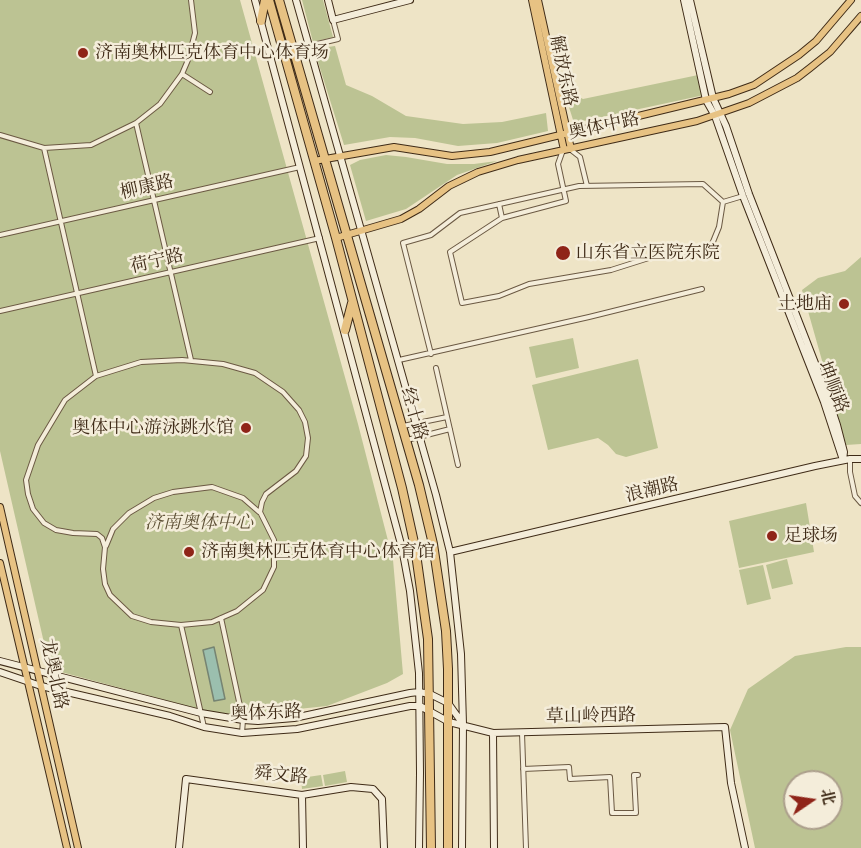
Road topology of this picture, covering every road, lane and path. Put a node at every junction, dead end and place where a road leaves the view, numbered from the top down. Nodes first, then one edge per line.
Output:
1 (191, 0) edge
2 (255, 0) edge
3 (267, 0) edge
4 (279, 0) edge
5 (284, 0) edge
6 (296, 0) edge
7 (327, 0) edge
8 (410, 0) edge
9 (532, 0) edge
10 (538, 0) edge
11 (684, 0) edge
12 (690, 0) edge
13 (851, 0) edge
14 (283, 13) junction
15 (861, 16) edge
16 (333, 20) junction
17 (261, 21) junction
18 (309, 46) junction
19 (182, 74) junction
20 (210, 92) dead end
21 (710, 99) junction
22 (718, 115) junction
23 (136, 123) junction
24 (565, 133) junction
25 (0, 135) edge
26 (44, 148) junction
27 (567, 149) junction
28 (340, 155) junction
29 (325, 159) junction
30 (314, 161) junction
31 (300, 166) junction
32 (587, 186) junction
33 (564, 189) junction
34 (746, 195) junction
35 (154, 200) junction
36 (723, 202) junction
37 (499, 204) junction
38 (502, 218) junction
39 (62, 221) junction
40 (361, 230) junction
41 (0, 235) edge
42 (348, 236) junction
43 (320, 238) junction
44 (336, 238) junction
45 (170, 272) junction
46 (702, 289) dead end
47 (77, 293) junction
48 (352, 301) junction
49 (0, 311) edge
50 (345, 330) junction
51 (431, 354) junction
52 (191, 360) junction
53 (398, 360) junction
54 (436, 368) dead end
55 (96, 376) junction
56 (447, 417) junction
57 (416, 423) junction
58 (402, 426) junction
59 (450, 429) junction
60 (419, 436) junction
61 (406, 440) junction
62 (861, 459) edge
63 (847, 460) junction
64 (458, 465) dead end
65 (861, 503) edge
66 (0, 507) edge
67 (260, 512) junction
68 (105, 547) junction
69 (450, 552) junction
70 (0, 563) edge
71 (221, 618) junction
72 (181, 626) junction
73 (0, 661) edge
74 (25, 667) junction
75 (0, 672) edge
76 (38, 672) junction
77 (27, 680) junction
78 (41, 686) junction
79 (419, 692) junction
80 (430, 694) junction
81 (448, 703) junction
82 (420, 706) junction
83 (430, 711) junction
84 (201, 713) junction
85 (243, 720) junction
86 (449, 722) junction
87 (463, 724) junction
88 (204, 728) junction
89 (242, 733) junction
90 (493, 733) junction
91 (522, 733) junction
92 (523, 769) junction
93 (638, 775) dead end
94 (302, 795) junction
95 (67, 848) edge
96 (78, 848) edge
97 (179, 848) edge
98 (303, 848) edge
99 (384, 848) edge
100 (419, 848) edge
101 (431, 848) edge
102 (448, 848) edge
103 (462, 848) edge
104 (494, 848) edge
105 (526, 848) edge
106 (745, 848) edge

1 - 19 street
2 - 17 main road
3 - 17 highway
3 - 30 highway, 经十路
4 - 14 highway, 经十路
5 - 14 highway
6 - 18 main road, 经十路
7 - 16 main road
8 - 16 main road
9 - 24 main road, 解放东路
10 - 24 main road, 解放东路
11 - 21 main road, 坤顺路
12 - 21 main road, 坤顺路
13 - 21 main road, 奥体中路
14 - 29 highway, 经十路
15 - 22 main road, 奥体中路
16 - 18 street
17 - 31 main road
18 - 28 main road, 经十路
19 - 20 street
19 - 23 street
21 - 22 main road, 坤顺路
21 - 24 main road, 奥体中路
22 - 27 main road, 奥体中路
22 - 34 main road, 坤顺路
23 - 26 street
23 - 35 street
24 - 27 main road, 解放东路
24 - 28 main road, 奥体中路
25 - 26 street
26 - 39 street
27 - 32 street
27 - 33 street
27 - 40 main road, 奥体中路
28 - 29 main road, 奥体中路
28 - 40 main road, 经十路
29 - 30 main road, 奥体中路
29 - 42 highway, 经十路
30 - 44 highway, 经十路
31 - 35 street, 柳康路
31 - 43 main road
32 - 33 street
32 - 36 street
33 - 37 street
33 - 38 street
34 - 36 street
34 - 63 main road, 坤顺路
35 - 39 street, 柳康路
35 - 45 street
36 - 38 street
37 - 38 street
37 - 51 street
39 - 41 street, 柳康路
39 - 47 street
40 - 42 main road, 奥体中路
40 - 53 main road, 经十路
42 - 44 main road, 奥体中路
42 - 58 highway, 经十路
43 - 45 street, 荷宁路
43 - 50 main road
44 - 48 highway, 经十路
45 - 47 street, 荷宁路
45 - 52 street
46 - 51 street
47 - 49 street, 荷宁路
47 - 55 street
48 - 50 highway
48 - 80 highway, 经十路
50 - 79 main road
51 - 53 street
52 - 55 street
52 - 67 street
53 - 57 main road, 经十路
54 - 56 street
55 - 68 street
56 - 57 street
56 - 59 street
57 - 58 street
57 - 60 main road, 经十路
58 - 61 highway, 经十路
59 - 60 street
59 - 64 street
60 - 61 street
60 - 69 main road, 经十路
61 - 81 highway, 经十路
62 - 63 main road, 浪潮路
63 - 65 street
63 - 69 main road, 浪潮路
66 - 76 main road, 龙奥北路
67 - 68 street
67 - 71 street
68 - 72 street
69 - 87 main road, 经十路
70 - 74 main road, 龙奥北路
71 - 72 street
71 - 85 street
72 - 84 street
73 - 74 main road
74 - 76 main road
74 - 77 main road, 龙奥北路
75 - 77 main road, 奥体东路
76 - 78 main road, 龙奥北路
76 - 84 main road
77 - 78 main road, 奥体东路
77 - 95 main road, 龙奥北路
78 - 88 main road, 奥体东路
78 - 96 main road, 龙奥北路
79 - 80 main road
79 - 82 main road
79 - 85 main road
80 - 81 main road
80 - 83 highway, 经十路
81 - 86 highway, 经十路
81 - 87 main road
82 - 83 main road
82 - 89 main road, 奥体东路
82 - 100 main road
83 - 86 main road
83 - 101 highway, 经十路
84 - 85 main road
84 - 88 street
85 - 89 street
86 - 87 main road
86 - 102 highway, 经十路
87 - 90 main road, 草山岭西路
87 - 103 main road, 经十路
88 - 89 main road, 奥体东路
90 - 91 main road, 草山岭西路
90 - 104 main road
91 - 92 street
91 - 106 main road, 草山岭西路
92 - 93 street
92 - 105 street
94 - 97 main road, 舜文路
94 - 98 main road
94 - 99 main road, 舜文路

